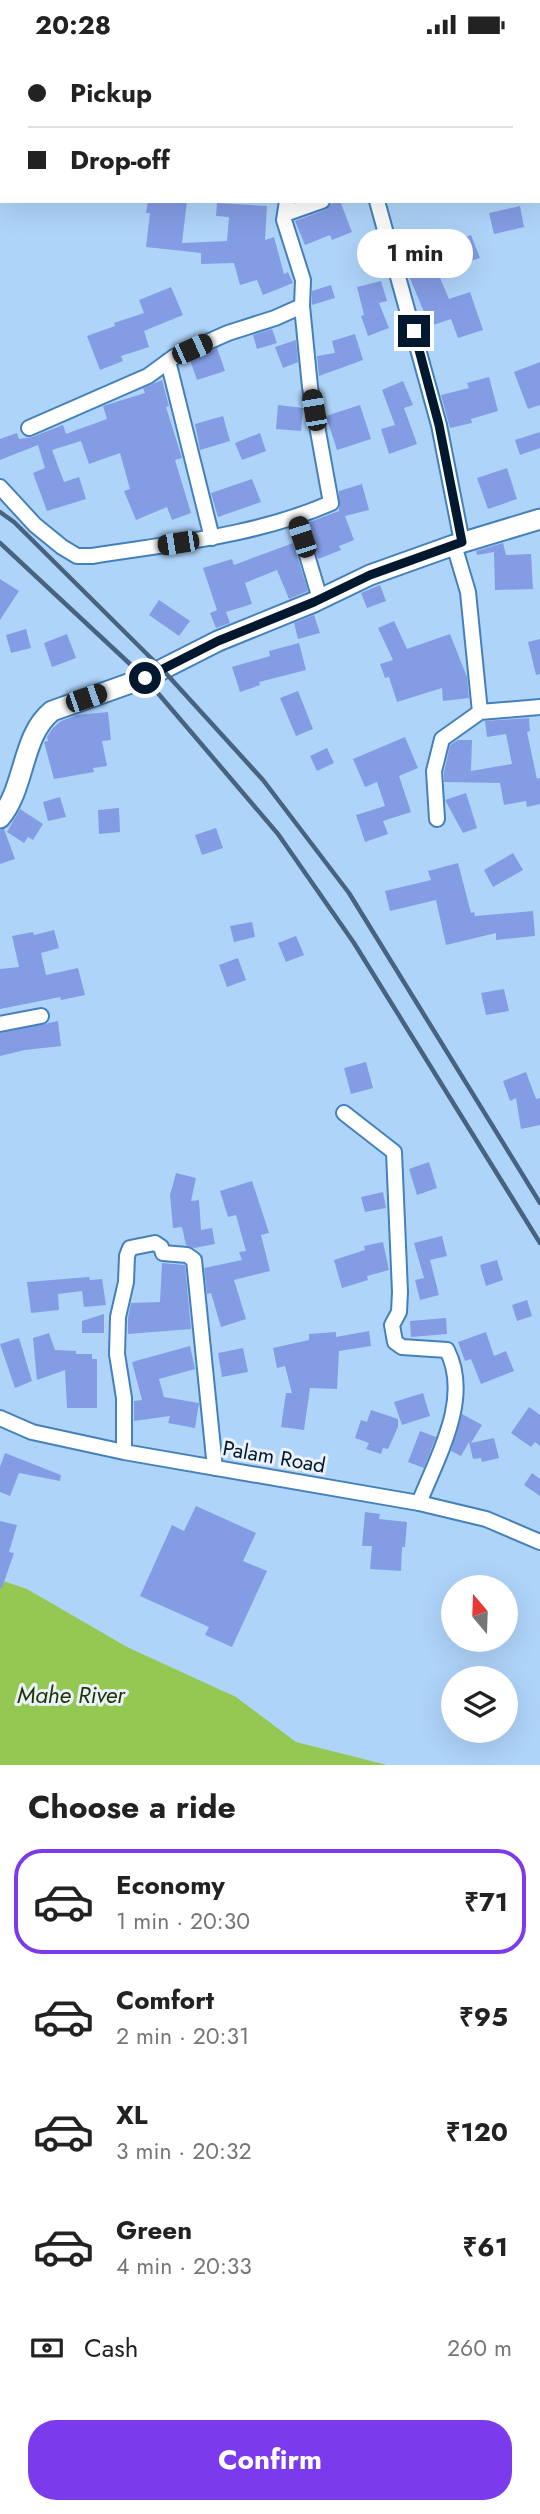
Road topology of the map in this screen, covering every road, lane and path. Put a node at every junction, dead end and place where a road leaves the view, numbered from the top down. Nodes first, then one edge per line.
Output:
1 (312, 203) edge
2 (378, 203) edge
3 (286, 208) edge
4 (302, 306) junction
5 (168, 361) junction
6 (29, 428) dead end
7 (0, 487) edge
8 (296, 518) junction
9 (540, 519) edge
10 (212, 538) junction
11 (458, 543) junction
12 (320, 599) junction
13 (540, 707) edge
14 (480, 712) junction
15 (0, 818) edge
16 (438, 819) dead end
17 (41, 1016) dead end
18 (0, 1024) edge
19 (344, 1113) dead end
20 (0, 1418) edge
21 (124, 1452) junction
22 (215, 1468) junction
23 (419, 1503) junction
24 (540, 1542) edge

1 - 3 street
2 - 11 street
3 - 4 street
4 - 5 street
4 - 8 street
5 - 6 street
5 - 10 street
7 - 10 street
8 - 10 street
8 - 12 street
9 - 11 main road
11 - 12 main road
11 - 14 street
12 - 15 main road
13 - 14 street
14 - 16 street
17 - 18 street
19 - 23 street
20 - 21 street, Palam Road
21 - 22 street, Palam Road
21 - 22 street
22 - 23 street, Palam Road
23 - 24 street, Palam Road

